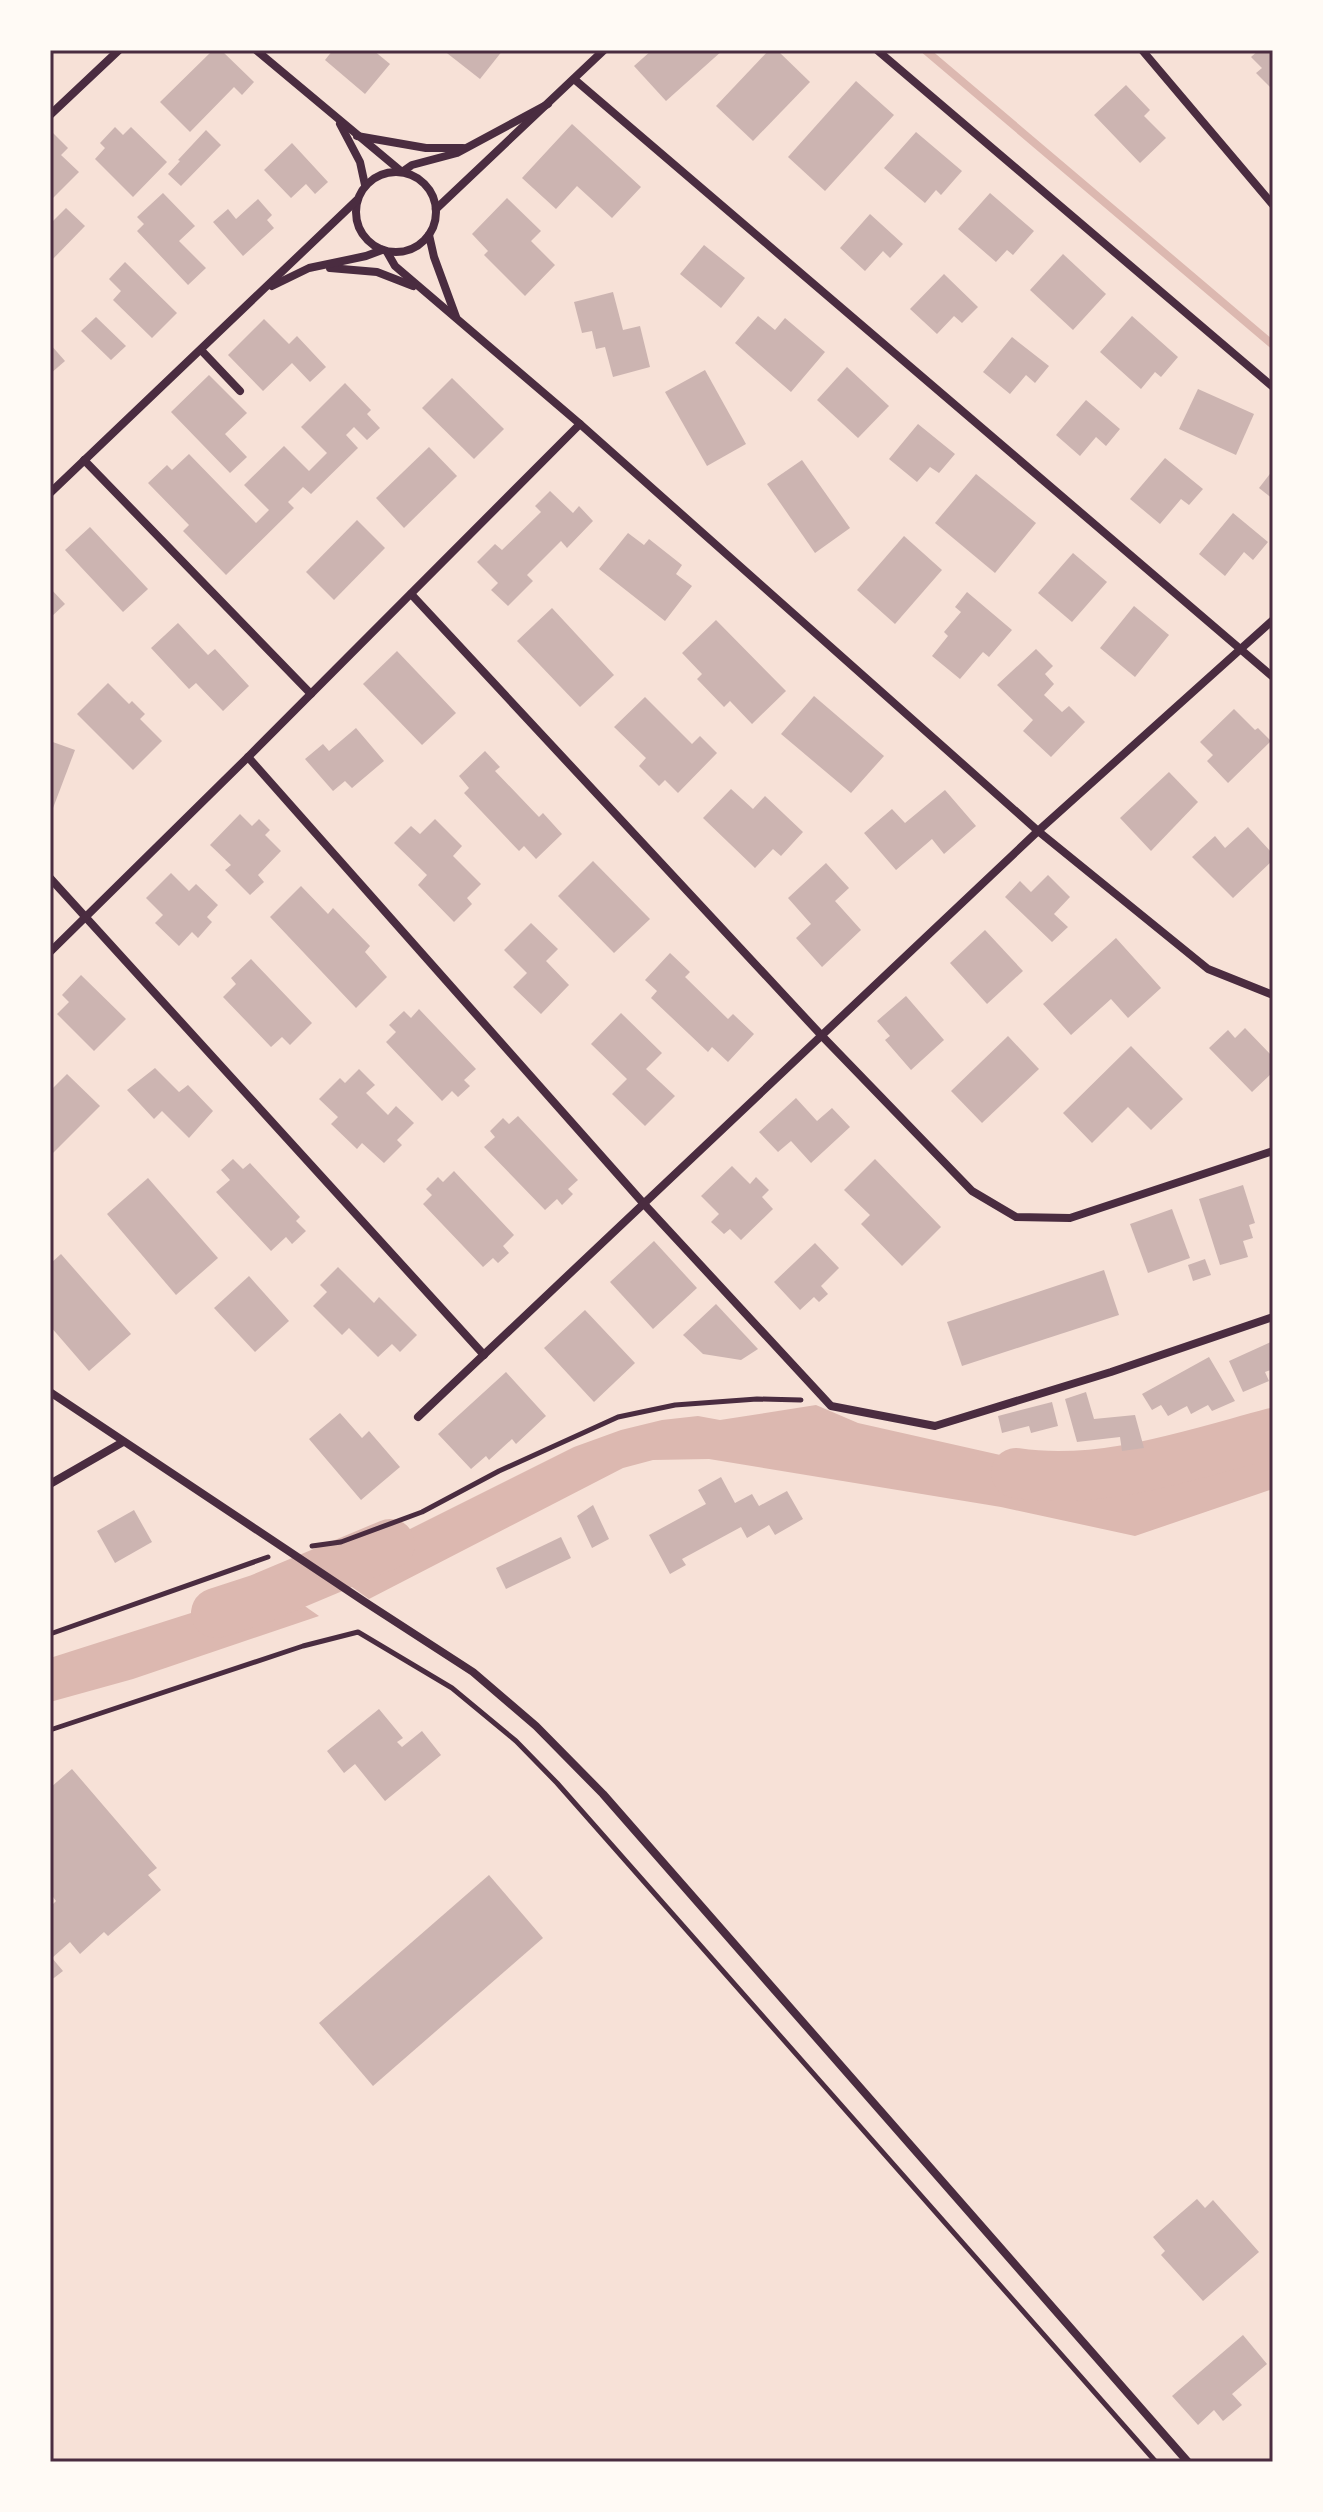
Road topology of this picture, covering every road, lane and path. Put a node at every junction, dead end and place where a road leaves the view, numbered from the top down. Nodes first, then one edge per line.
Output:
1 (119, 50) edge
2 (256, 50) edge
3 (604, 50) edge
4 (877, 50) edge
5 (1142, 50) edge
6 (574, 79) junction
7 (548, 104) junction
8 (50, 115) edge
9 (337, 120) junction
10 (356, 136) junction
11 (468, 148) junction
12 (402, 172) junction
13 (365, 185) junction
14 (357, 200) junction
15 (1273, 205) edge
16 (436, 209) junction
17 (429, 235) junction
18 (384, 251) junction
19 (309, 268) junction
20 (264, 290) junction
21 (424, 291) junction
22 (456, 318) junction
23 (201, 350) junction
24 (1273, 387) edge
25 (240, 391) dead end
26 (580, 424) junction
27 (84, 460) junction
28 (50, 493) edge
29 (411, 594) junction
30 (1273, 620) edge
31 (1241, 649) junction
32 (1273, 677) edge
33 (311, 694) junction
34 (248, 757) junction
35 (1038, 831) junction
36 (50, 878) edge
37 (86, 916) junction
38 (50, 952) edge
39 (1273, 995) edge
40 (822, 1036) junction
41 (1273, 1151) edge
42 (644, 1204) junction
43 (1273, 1317) edge
44 (484, 1355) junction
45 (50, 1392) edge
46 (831, 1406) junction
47 (418, 1417) dead end
48 (123, 1442) junction
49 (50, 1484) edge
50 (287, 1550) junction
51 (50, 1634) edge
52 (50, 1730) edge
53 (1156, 2462) edge
54 (1188, 2462) edge

1 - 8 street
2 - 9 street
3 - 6 street
4 - 24 street
5 - 15 street
6 - 7 street
6 - 31 street
7 - 11 street
7 - 16 street
9 - 10 street
9 - 13 street
10 - 11 street
10 - 12 street
11 - 12 street
12 - 13 street
12 - 16 street
13 - 14 street
14 - 18 street
14 - 20 street
16 - 17 street
17 - 18 street
17 - 22 street
18 - 19 street
18 - 21 street
19 - 20 street
19 - 21 street
20 - 23 street
21 - 22 street
22 - 26 street
23 - 25 street
23 - 27 street
26 - 29 street
26 - 35 street
27 - 28 street
27 - 33 street
29 - 33 street
29 - 40 street
30 - 31 street
31 - 32 street
31 - 35 street
33 - 34 street
34 - 37 street
34 - 42 street
35 - 39 street
35 - 40 street
36 - 37 street
37 - 38 street
37 - 44 street
40 - 41 street
40 - 42 street
42 - 44 street
42 - 46 street
43 - 46 street
44 - 47 street
45 - 48 street
46 - 50 path
48 - 49 street
48 - 50 street
50 - 51 path
50 - 54 street
52 - 53 path

